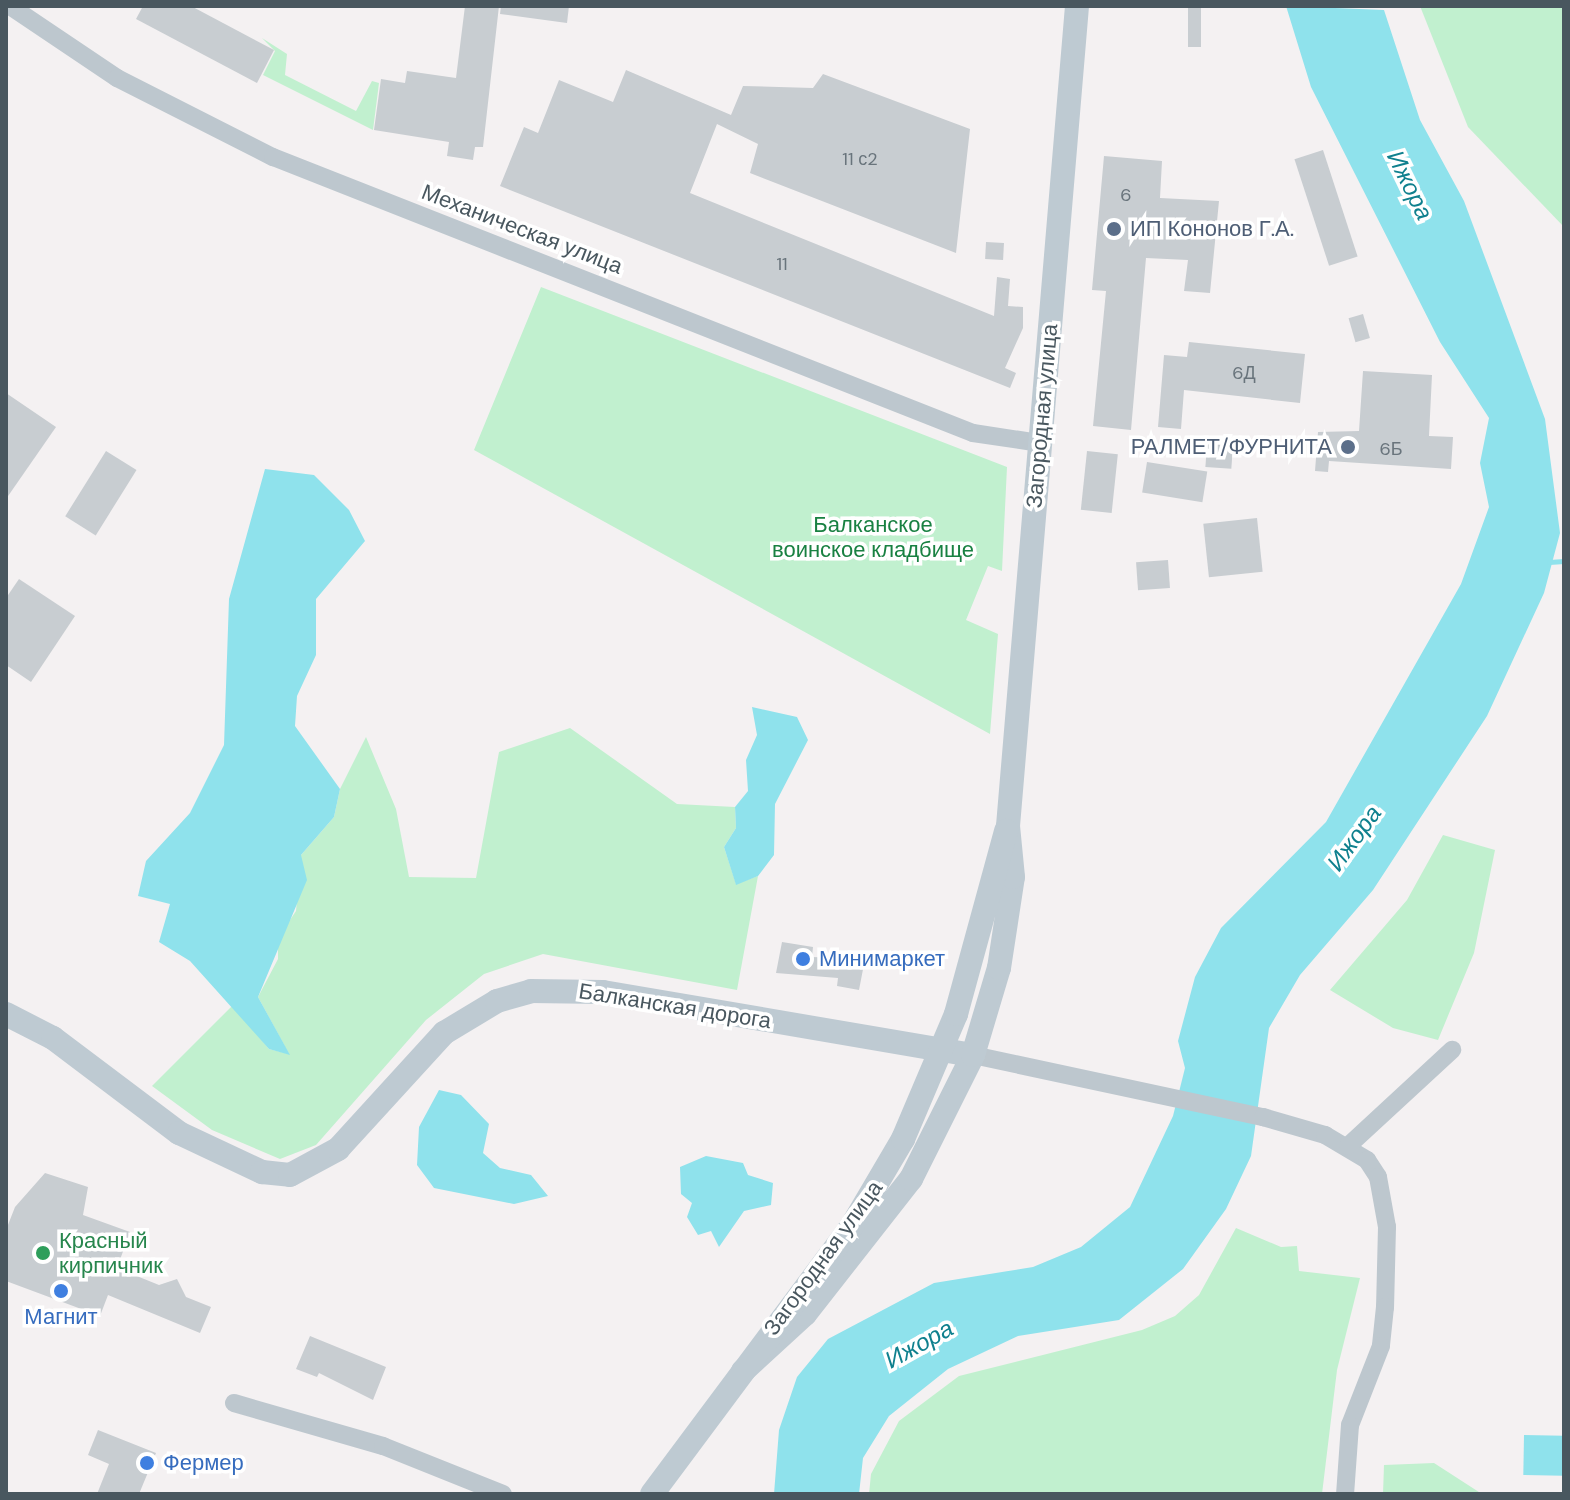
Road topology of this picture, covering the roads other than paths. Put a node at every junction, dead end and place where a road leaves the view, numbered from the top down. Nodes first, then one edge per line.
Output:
1 (10, 6) edge
2 (1077, 6) edge
3 (1040, 443) junction
4 (1008, 826) junction
5 (6, 1014) edge
6 (944, 1049) junction
7 (1452, 1050) dead end
8 (973, 1055) junction
9 (1348, 1146) junction
10 (743, 1371) junction
11 (234, 1403) dead end
12 (503, 1494) edge
13 (652, 1494) edge
14 (1345, 1494) edge

1 - 3 street, Механическая улица
2 - 3 main road, Загородная улица
3 - 4 main road, Загородная улица
4 - 6 main road, Загородная улица
4 - 8 main road, Загородная улица
5 - 6 main road, Балканская дорога
6 - 8 main road, Балканская дорога
6 - 10 main road, Загородная улица
7 - 9 street
8 - 9 street, Балканская дорога
8 - 10 main road, Загородная улица
9 - 14 street
10 - 13 main road, Загородная улица
11 - 12 street

